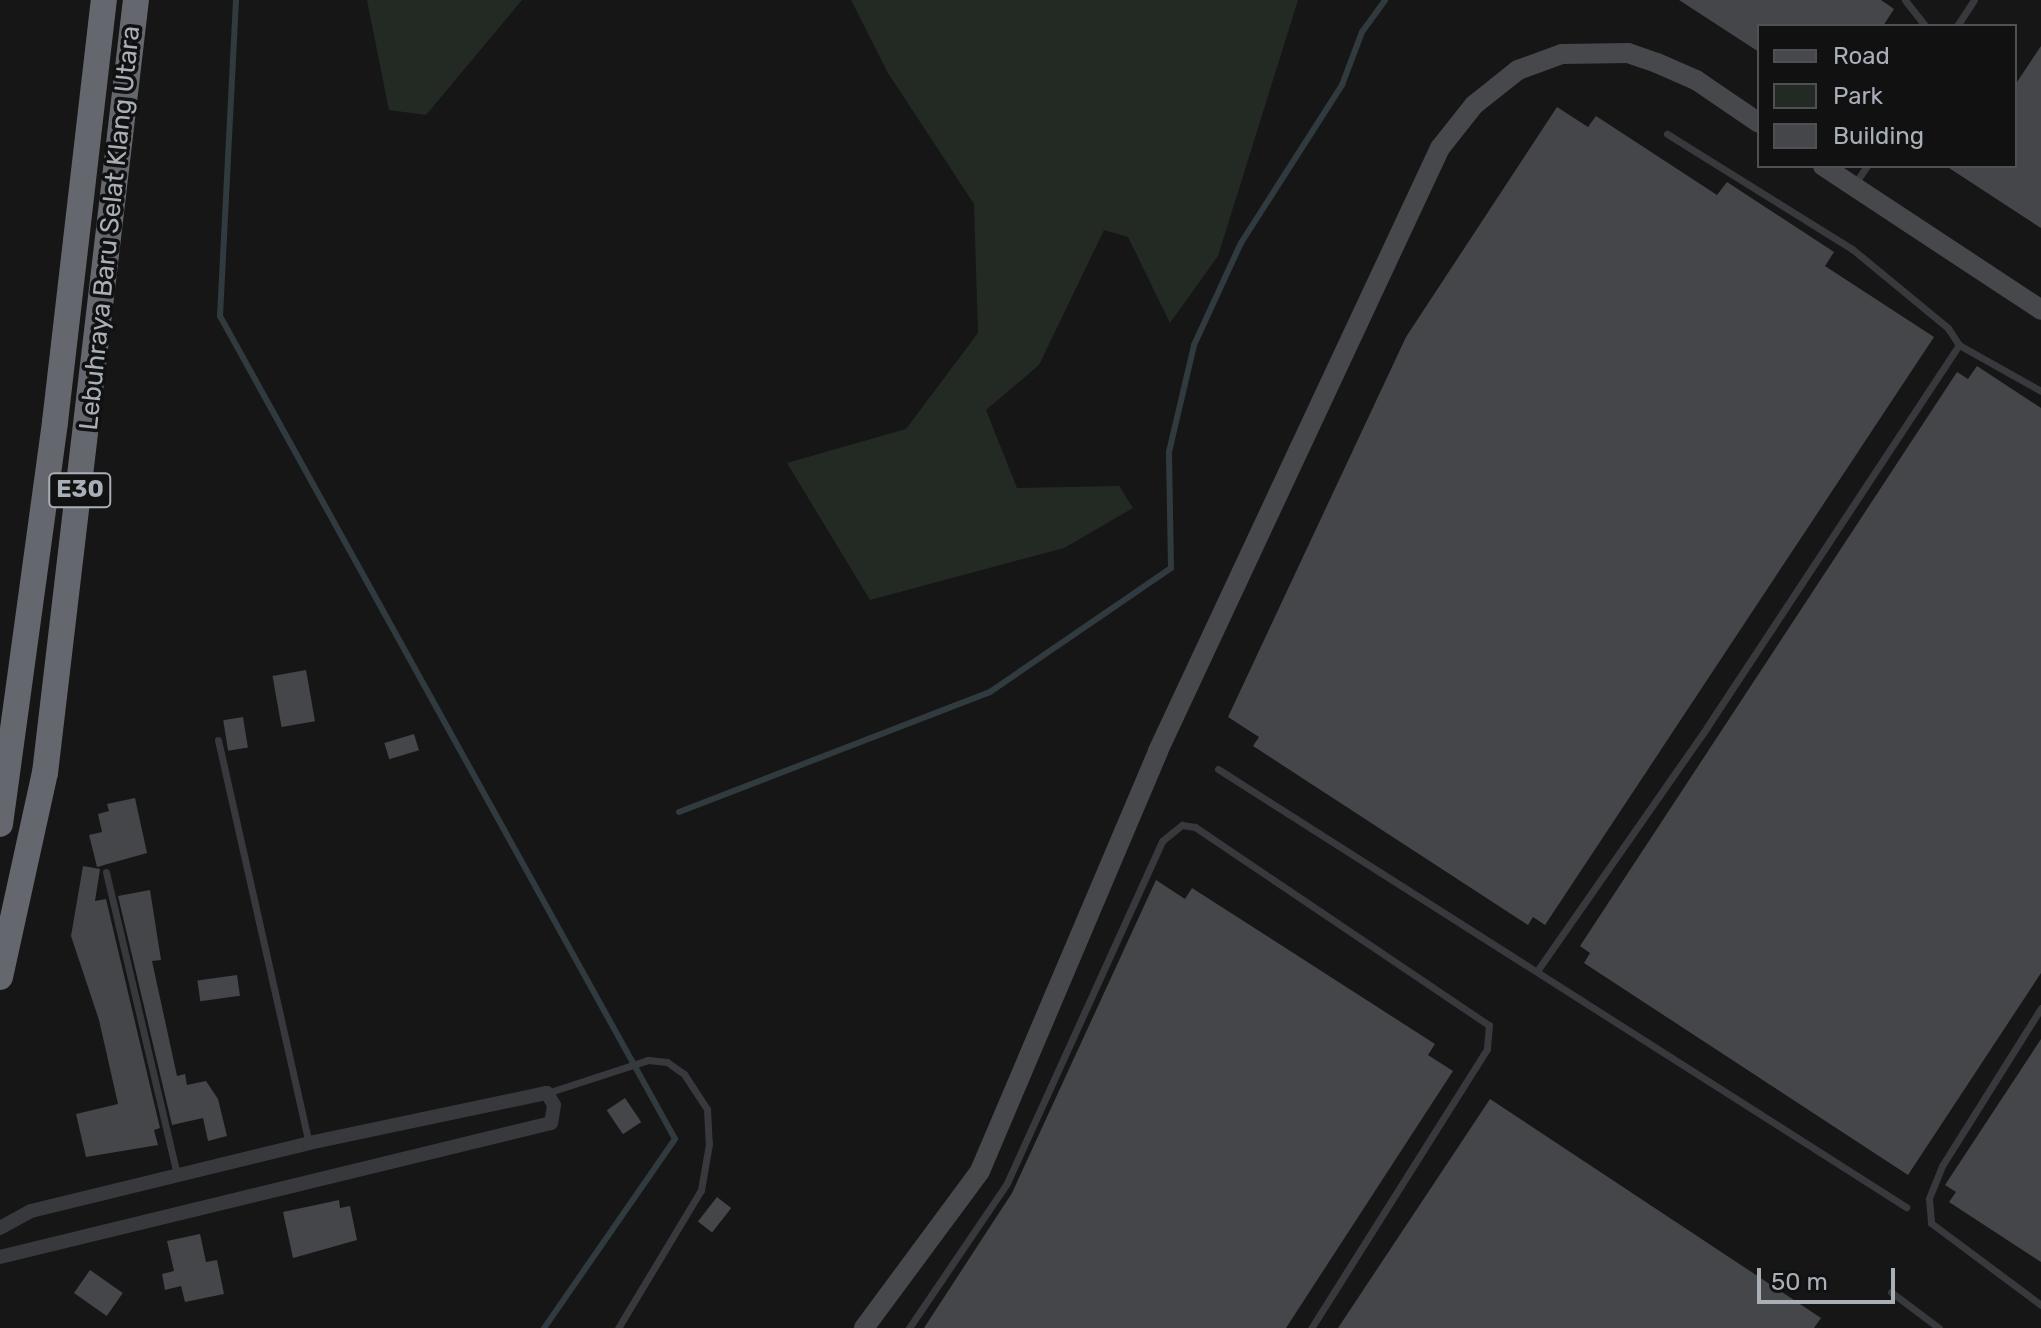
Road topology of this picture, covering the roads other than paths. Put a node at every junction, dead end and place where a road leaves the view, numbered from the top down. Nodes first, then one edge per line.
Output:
1 (104, 0) edge
2 (136, 0) edge
3 (1905, 0) edge
4 (1974, 0) edge
5 (1923, 24) edge
6 (1958, 24) edge
7 (1757, 122) edge
8 (1667, 134) dead end
9 (1826, 168) edge
10 (1866, 168) edge
11 (1853, 187) junction
12 (2041, 310) edge
13 (1959, 345) junction
14 (2041, 391) edge
15 (218, 740) dead end
16 (1218, 769) dead end
17 (0, 824) edge
18 (106, 872) dead end
19 (1537, 971) junction
20 (0, 977) edge
21 (2041, 1008) edge
22 (547, 1093) junction
23 (309, 1143) junction
24 (177, 1174) junction
25 (1906, 1207) dead end
26 (0, 1228) edge
27 (0, 1257) edge
28 (1891, 1292) dead end
29 (2041, 1305) edge
30 (618, 1328) edge
31 (864, 1328) edge
32 (909, 1328) edge
33 (1311, 1328) edge
34 (1939, 1328) edge

1 - 17 highway, Lebuhraya Baru Selat Klang Utara / E30
2 - 20 highway, Lebuhraya Baru Selat Klang Utara / E30
3 - 5 lane
4 - 6 lane
7 - 31 street
8 - 13 lane
9 - 11 street
10 - 11 lane
11 - 12 street
13 - 14 lane
13 - 19 lane
15 - 23 lane
16 - 19 lane
18 - 24 lane
19 - 25 lane
21 - 29 lane
22 - 23 street
22 - 27 street
22 - 30 lane
23 - 24 street
24 - 26 street
28 - 34 lane
32 - 33 lane

